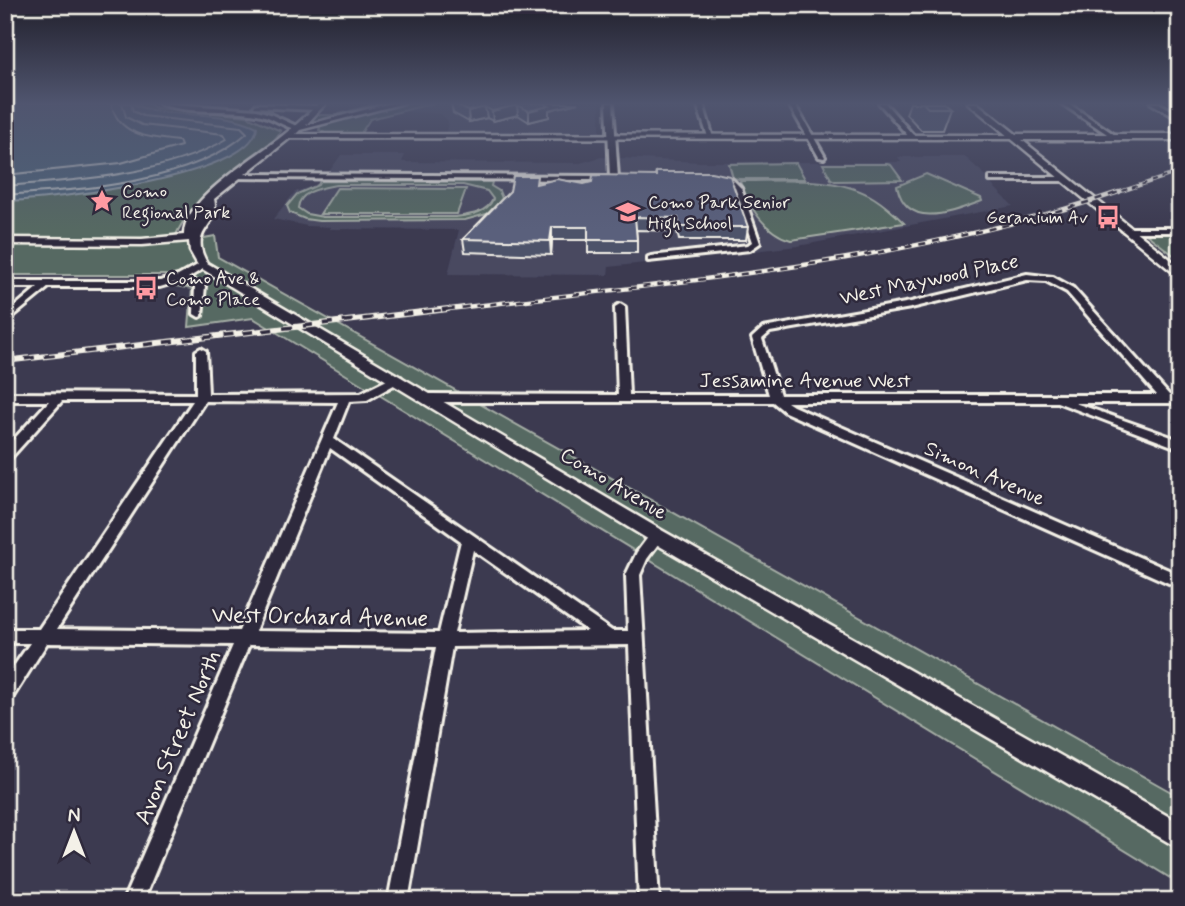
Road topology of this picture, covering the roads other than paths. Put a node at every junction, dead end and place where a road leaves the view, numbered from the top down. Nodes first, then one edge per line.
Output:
1 (276, 145) edge
2 (612, 145) edge
3 (816, 145) edge
4 (1023, 145) edge
5 (822, 157) dead end
6 (233, 176) junction
7 (614, 178) junction
8 (626, 178) edge
9 (710, 178) edge
10 (993, 179) dead end
11 (1064, 179) junction
12 (210, 201) junction
13 (193, 220) junction
14 (1126, 230) junction
15 (1180, 230) edge
16 (194, 234) junction
17 (148, 237) junction
18 (5, 241) edge
19 (95, 241) junction
20 (651, 259) dead end
21 (203, 265) junction
22 (1180, 274) edge
23 (181, 278) junction
24 (5, 284) edge
25 (47, 284) junction
26 (620, 307) dead end
27 (199, 314) dead end
28 (5, 320) edge
29 (201, 351) dead end
30 (397, 379) junction
31 (5, 397) edge
32 (59, 397) junction
33 (202, 397) junction
34 (345, 398) junction
35 (429, 398) junction
36 (624, 398) junction
37 (776, 399) junction
38 (1054, 399) junction
39 (1166, 399) junction
40 (1180, 399) edge
41 (327, 440) junction
42 (1180, 445) edge
43 (5, 457) edge
44 (657, 536) junction
45 (468, 540) junction
46 (1180, 582) edge
47 (5, 636) edge
48 (43, 636) junction
49 (244, 638) junction
50 (634, 638) junction
51 (611, 639) junction
52 (445, 640) junction
53 (5, 694) edge
54 (1180, 836) edge
55 (133, 901) edge
56 (398, 901) edge
57 (649, 901) edge

1 - 6 street
2 - 7 street
3 - 5 street
4 - 11 main road
6 - 7 street
6 - 12 street
7 - 8 street
9 - 20 street
10 - 11 street
11 - 14 main road
12 - 13 street
12 - 16 street
13 - 16 street
13 - 17 street
14 - 15 street
14 - 22 main road
16 - 17 street
16 - 19 street
16 - 21 street
17 - 19 street
18 - 19 street
21 - 23 street
21 - 30 street, Como Avenue
23 - 25 street
23 - 27 street
24 - 25 street
25 - 28 street
26 - 36 street
29 - 33 street
30 - 34 street
30 - 35 street, Como Avenue
31 - 32 street
32 - 33 street
32 - 43 street
33 - 34 street
33 - 48 street
34 - 41 street, Avon Street North
35 - 36 street, Jessamine Avenue West
35 - 44 street, Como Avenue
36 - 37 street, Jessamine Avenue West
37 - 38 street, Jessamine Avenue West
37 - 39 street, West Maywood Place
37 - 46 street, Simon Avenue
38 - 39 street, Jessamine Avenue West
38 - 42 street
39 - 40 street, Jessamine Avenue West
41 - 45 street
41 - 49 street, Avon Street North
44 - 50 street
44 - 54 street, Como Avenue
45 - 51 street
45 - 52 street
47 - 48 street, West Orchard Avenue
48 - 49 street, West Orchard Avenue
48 - 53 street
49 - 52 street, West Orchard Avenue
49 - 55 street, Avon Street North
50 - 51 street, West Orchard Avenue
50 - 57 street
51 - 52 street, West Orchard Avenue
52 - 56 street

